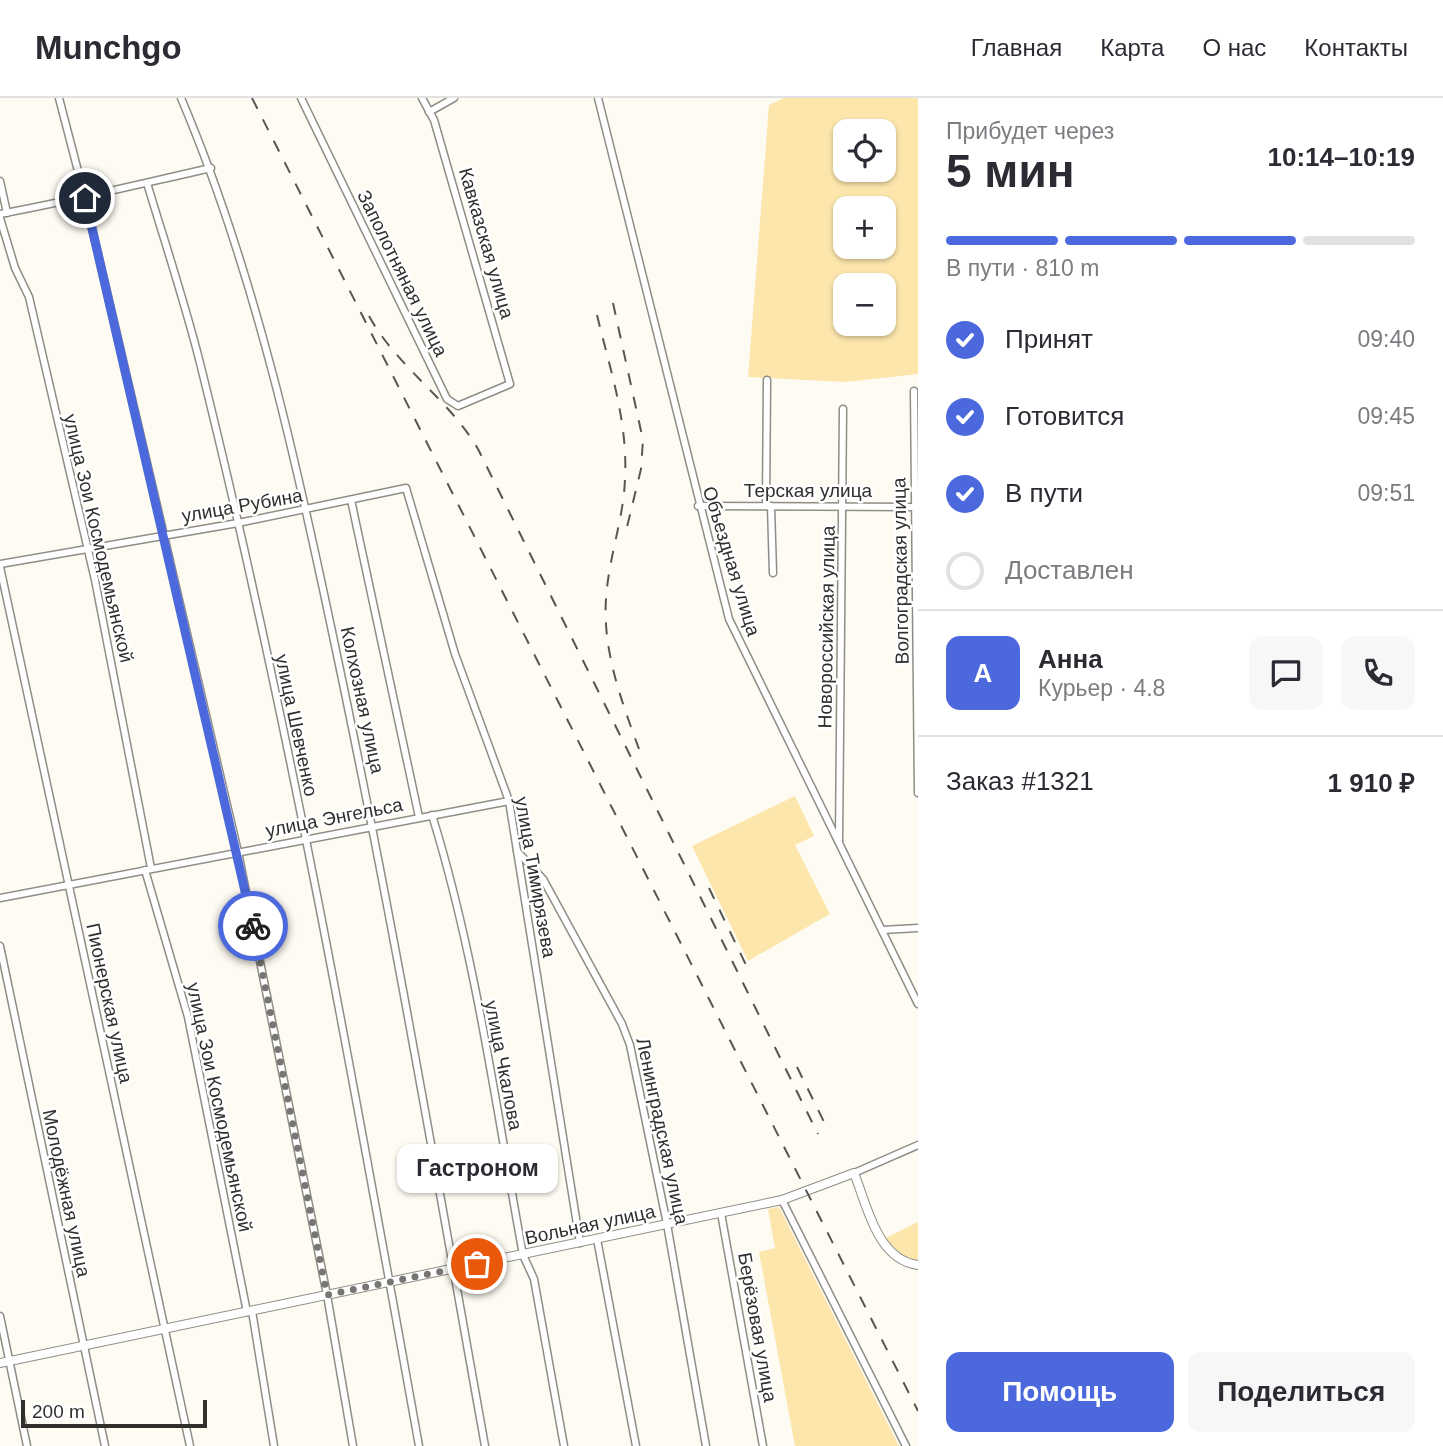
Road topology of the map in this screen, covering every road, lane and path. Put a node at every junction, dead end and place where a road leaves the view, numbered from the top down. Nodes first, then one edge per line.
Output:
1 (59, 98) edge
2 (181, 98) edge
3 (301, 98) edge
4 (422, 98) edge
5 (454, 98) edge
6 (598, 98) edge
7 (429, 112) junction
8 (211, 168) junction
9 (0, 181) edge
10 (147, 183) junction
11 (85, 198) junction
12 (3, 215) edge
13 (767, 380) dead end
14 (510, 384) joint
15 (914, 391) dead end
16 (843, 409) dead end
17 (406, 488) joint
18 (351, 500) junction
19 (843, 505) junction
20 (698, 506) junction
21 (769, 506) junction
22 (916, 507) edge
23 (306, 510) junction
24 (238, 523) junction
25 (165, 534) junction
26 (85, 548) junction
27 (0, 565) edge
28 (773, 573) dead end
29 (918, 793) edge
30 (509, 800) junction
31 (432, 814) junction
32 (419, 817) junction
33 (373, 825) junction
34 (305, 839) junction
35 (839, 844) junction
36 (517, 850) junction
37 (238, 852) junction
38 (148, 869) junction
39 (69, 886) junction
40 (0, 898) edge
41 (918, 928) edge
42 (882, 930) junction
43 (0, 946) edge
44 (918, 1004) edge
45 (918, 1145) edge
46 (854, 1173) junction
47 (782, 1200) junction
48 (721, 1213) junction
49 (667, 1224) junction
50 (597, 1239) junction
51 (580, 1242) junction
52 (523, 1255) junction
53 (918, 1265) edge
54 (453, 1269) junction
55 (389, 1283) junction
56 (327, 1295) junction
57 (250, 1311) junction
58 (0, 1316) edge
59 (165, 1329) junction
60 (82, 1345) junction
61 (5, 1362) edge
62 (27, 1446) edge
63 (105, 1446) edge
64 (190, 1446) edge
65 (274, 1446) edge
66 (353, 1446) edge
67 (419, 1446) edge
68 (485, 1446) edge
69 (565, 1446) edge
70 (636, 1446) edge
71 (706, 1446) edge
72 (764, 1446) edge
73 (906, 1446) edge

1 - 11 street
2 - 8 street, Колхозная улица
3 - 14 street, Заполотняная улица
4 - 7 street, Кавказская улица
5 - 7 street
6 - 20 street, Объездная улица
7 - 14 street, Кавказская улица
8 - 10 street
8 - 23 street, Колхозная улица
9 - 12 street, улица Зои Космодемьянской
10 - 11 street
10 - 24 street, улица Шевченко
11 - 12 street
11 - 25 street
12 - 26 street, улица Зои Космодемьянской
13 - 21 street
15 - 22 street, Волгоградская улица
16 - 19 street, Новороссийская улица
17 - 18 street, улица Рубина
17 - 30 street, улица Тимирязева
18 - 23 street, улица Рубина
18 - 32 street
19 - 21 street, Терская улица
19 - 22 street, Терская улица
19 - 35 street, Новороссийская улица
20 - 21 street, Терская улица
20 - 35 street, Объездная улица
21 - 28 street
22 - 29 street, Волгоградская улица
23 - 24 street, улица Рубина
23 - 33 street, Колхозная улица
24 - 25 street, улица Рубина
24 - 34 street, улица Шевченко
25 - 26 street, улица Рубина
25 - 37 street
26 - 27 street, улица Рубина
26 - 38 street, улица Зои Космодемьянской
27 - 39 street, Пионерская улица
30 - 31 street, улица Энгельса
30 - 36 street, улица Тимирязева
31 - 32 street, улица Энгельса
31 - 52 street, улица Чкалова
32 - 33 street, улица Энгельса
33 - 34 street, улица Энгельса
33 - 54 street, Колхозная улица
34 - 37 street, улица Энгельса
34 - 55 street, улица Шевченко
35 - 42 street, Объездная улица
36 - 49 street, Ленинградская улица
36 - 51 street, улица Тимирязева
37 - 38 street, улица Энгельса
37 - 56 street
38 - 39 street, улица Энгельса
38 - 57 street, улица Зои Космодемьянской
39 - 40 street, улица Энгельса
39 - 59 street, Пионерская улица
41 - 42 street
42 - 44 street, Объездная улица
43 - 60 street, Молодёжная улица
45 - 46 street, Вольная улица
46 - 47 main road, Вольная улица
46 - 53 main road
47 - 48 main road, Вольная улица
47 - 73 street
48 - 49 main road, Вольная улица
48 - 72 street, Берёзовая улица
49 - 50 main road, Вольная улица
49 - 71 street, Ленинградская улица
50 - 51 main road, Вольная улица
50 - 70 street
51 - 52 main road, Вольная улица
52 - 54 main road, Вольная улица
52 - 69 street, улица Чкалова
54 - 55 main road, Вольная улица
54 - 68 street, Колхозная улица
55 - 56 main road, Вольная улица
55 - 67 street, улица Шевченко
56 - 57 main road, Вольная улица
56 - 66 street
57 - 59 main road, Вольная улица
57 - 65 street, улица Зои Космодемьянской
58 - 61 street
59 - 60 main road, Вольная улица
59 - 64 street, Пионерская улица
60 - 61 main road, Вольная улица
60 - 63 street, Молодёжная улица
61 - 62 street

